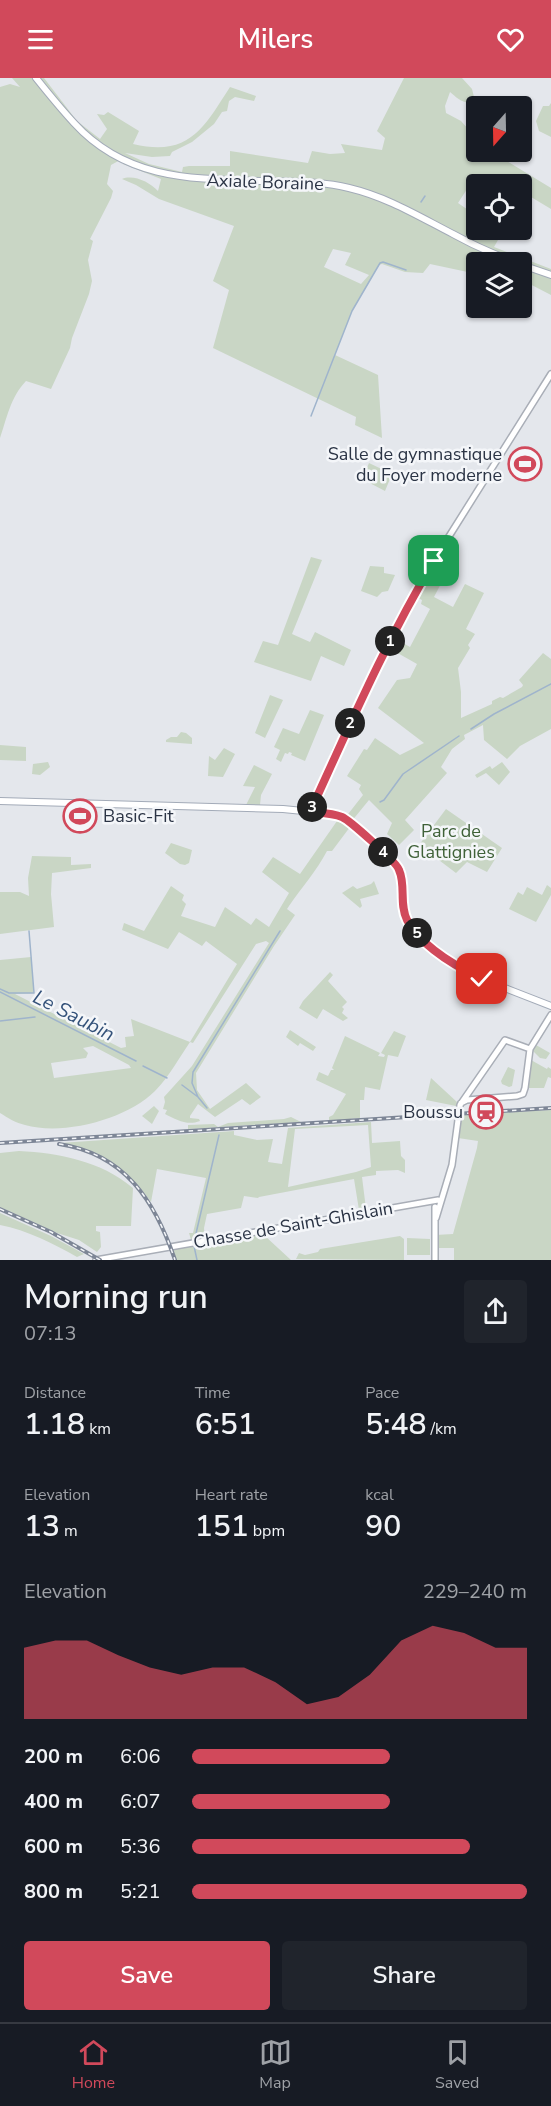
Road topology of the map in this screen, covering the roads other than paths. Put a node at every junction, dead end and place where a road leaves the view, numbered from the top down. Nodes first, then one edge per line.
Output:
1 (36, 78) edge
2 (490, 252) edge
3 (532, 268) edge
4 (551, 275) edge
5 (551, 375) edge
6 (0, 801) edge
7 (310, 813) junction
8 (551, 1005) edge
9 (551, 1015) edge
10 (549, 1023) edge
11 (530, 1048) junction
12 (460, 1105) junction
13 (436, 1204) junction
14 (96, 1260) edge
15 (435, 1260) edge

1 - 2 main road, Axiale Boraine
3 - 4 main road
5 - 7 street
6 - 7 main road
7 - 8 main road
9 - 10 street
10 - 11 street
11 - 12 street
11 - 12 street
12 - 13 street
13 - 14 street, Chasse de Saint-Ghislain
13 - 15 street

